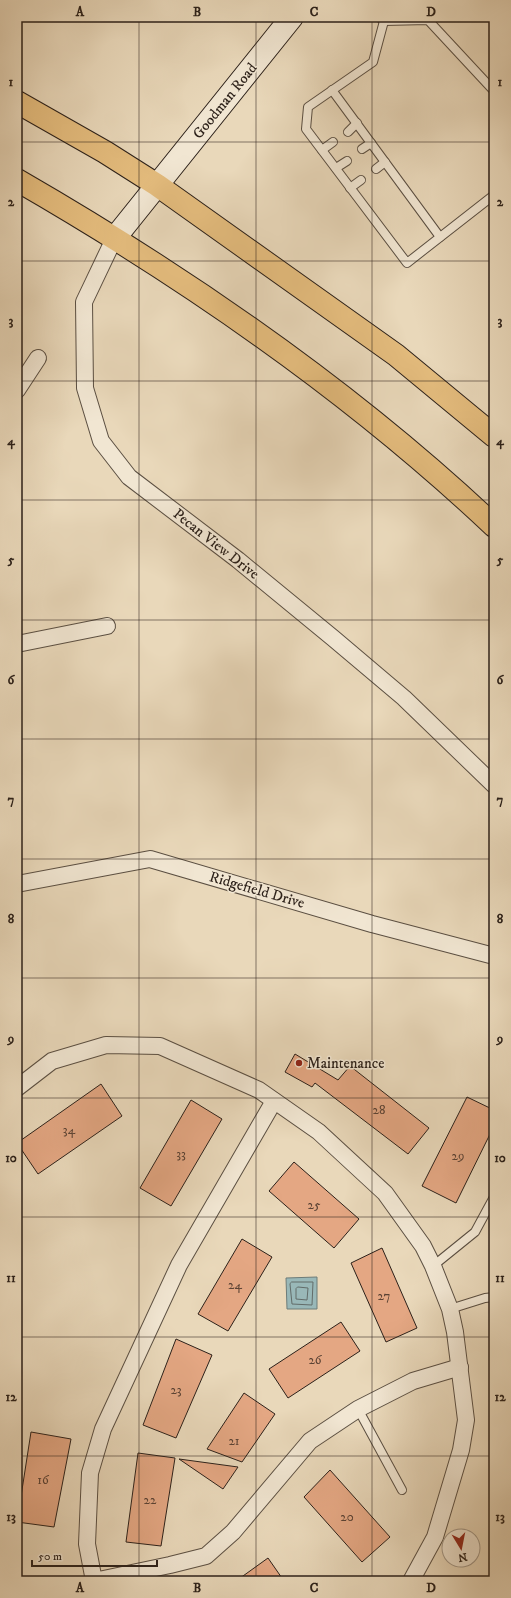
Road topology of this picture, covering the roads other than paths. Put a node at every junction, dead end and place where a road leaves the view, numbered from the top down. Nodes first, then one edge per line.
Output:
1 (292, 17) edge
2 (382, 19) edge
3 (332, 90) junction
4 (494, 91) edge
5 (17, 102) edge
6 (357, 123) junction
7 (348, 132) dead end
8 (333, 142) dead end
9 (371, 142) junction
10 (362, 149) dead end
11 (322, 150) junction
12 (347, 161) dead end
13 (385, 162) junction
14 (336, 168) junction
15 (376, 169) dead end
16 (17, 180) edge
17 (361, 180) dead end
18 (157, 184) junction
19 (350, 188) junction
20 (494, 195) edge
21 (440, 237) junction
22 (114, 239) junction
23 (38, 358) dead end
24 (17, 390) edge
25 (494, 436) edge
26 (494, 526) edge
27 (107, 626) dead end
28 (17, 644) edge
29 (494, 785) edge
30 (17, 884) edge
31 (494, 956) edge
32 (17, 1088) edge
33 (274, 1102) junction
34 (494, 1198) edge
35 (433, 1266) junction
36 (494, 1297) edge
37 (450, 1309) junction
38 (460, 1367) junction
39 (358, 1409) junction
40 (402, 1490) dead end
41 (411, 1581) edge

1 - 18 main road, Goodman Road
2 - 3 lane
2 - 4 lane
3 - 6 lane
3 - 11 lane
5 - 18 highway
6 - 7 lane
6 - 9 lane
8 - 11 lane
9 - 10 lane
9 - 13 lane
11 - 14 lane
12 - 14 lane
13 - 15 lane
13 - 21 lane
14 - 19 lane
16 - 22 highway
17 - 19 lane
18 - 22 main road, Goodman Road
18 - 25 highway
19 - 21 lane
20 - 21 lane
22 - 26 highway
22 - 29 street, Pecan View Drive
23 - 24 street
27 - 28 street
30 - 31 street, Ridgefield Drive
32 - 33 street
33 - 35 street
33 - 39 street
34 - 35 lane
35 - 37 street
36 - 37 lane
37 - 38 street
38 - 39 street
38 - 41 street
39 - 40 lane

